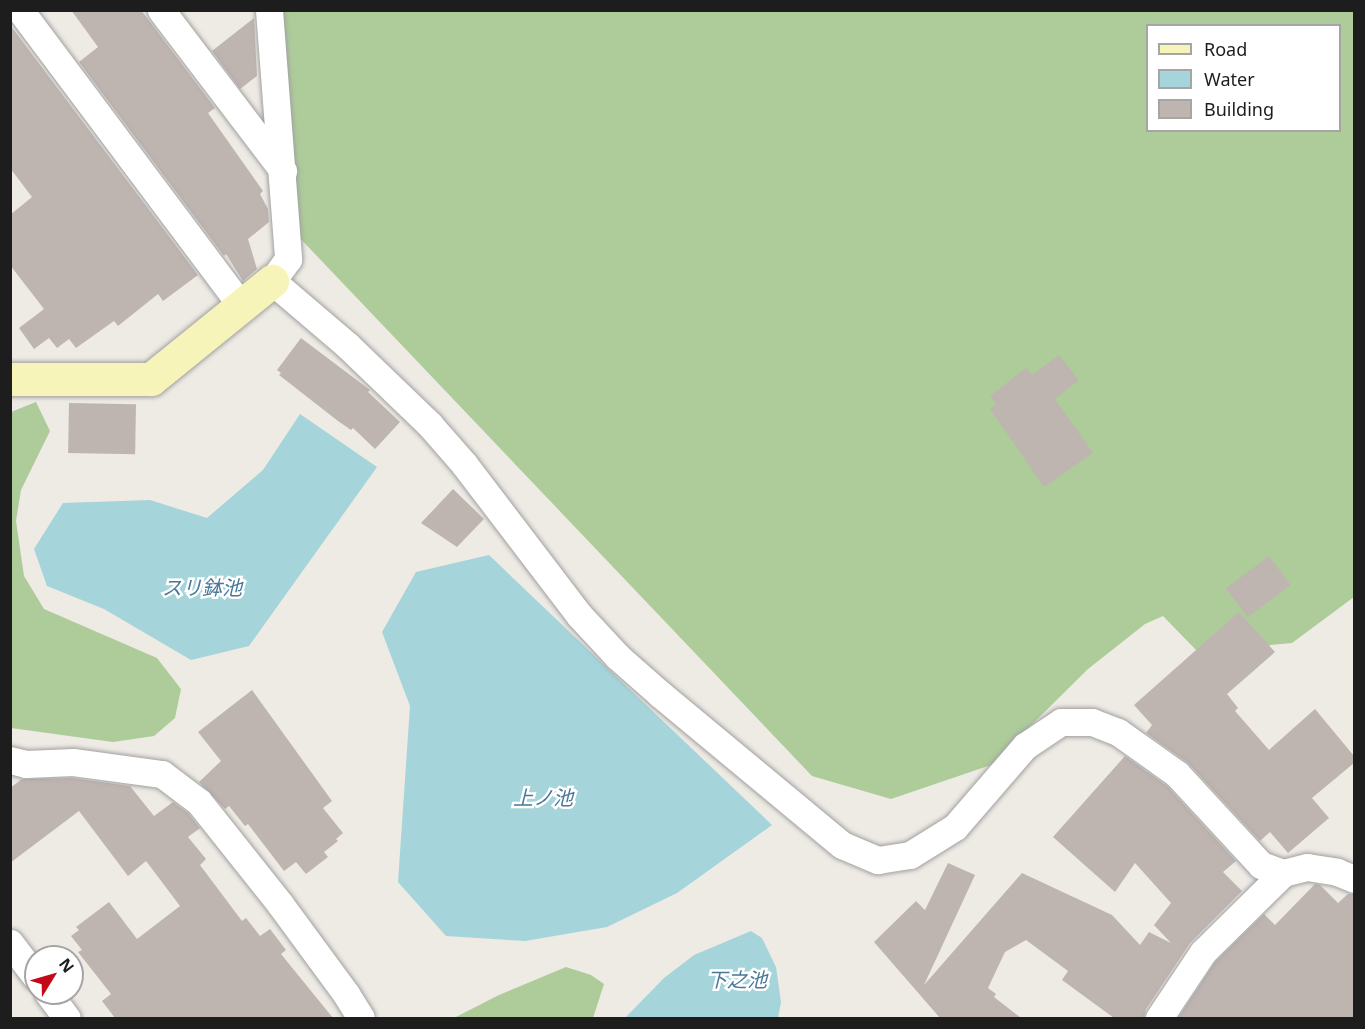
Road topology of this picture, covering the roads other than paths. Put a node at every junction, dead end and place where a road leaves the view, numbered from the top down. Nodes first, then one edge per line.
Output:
1 (20, 10) edge
2 (161, 10) edge
3 (269, 10) edge
4 (283, 171) junction
5 (272, 280) junction
6 (241, 305) junction
7 (10, 379) edge
8 (10, 760) edge
9 (1283, 873) junction
10 (1354, 879) edge
11 (10, 943) edge
12 (24, 961) edge
13 (57, 1005) edge
14 (67, 1018) edge
15 (361, 1018) edge
16 (1159, 1018) edge

1 - 6 street
2 - 4 street
3 - 4 street
4 - 5 street
5 - 6 street
5 - 9 street
6 - 7 street
8 - 15 street
9 - 10 street
9 - 16 street
11 - 12 street
13 - 14 street

